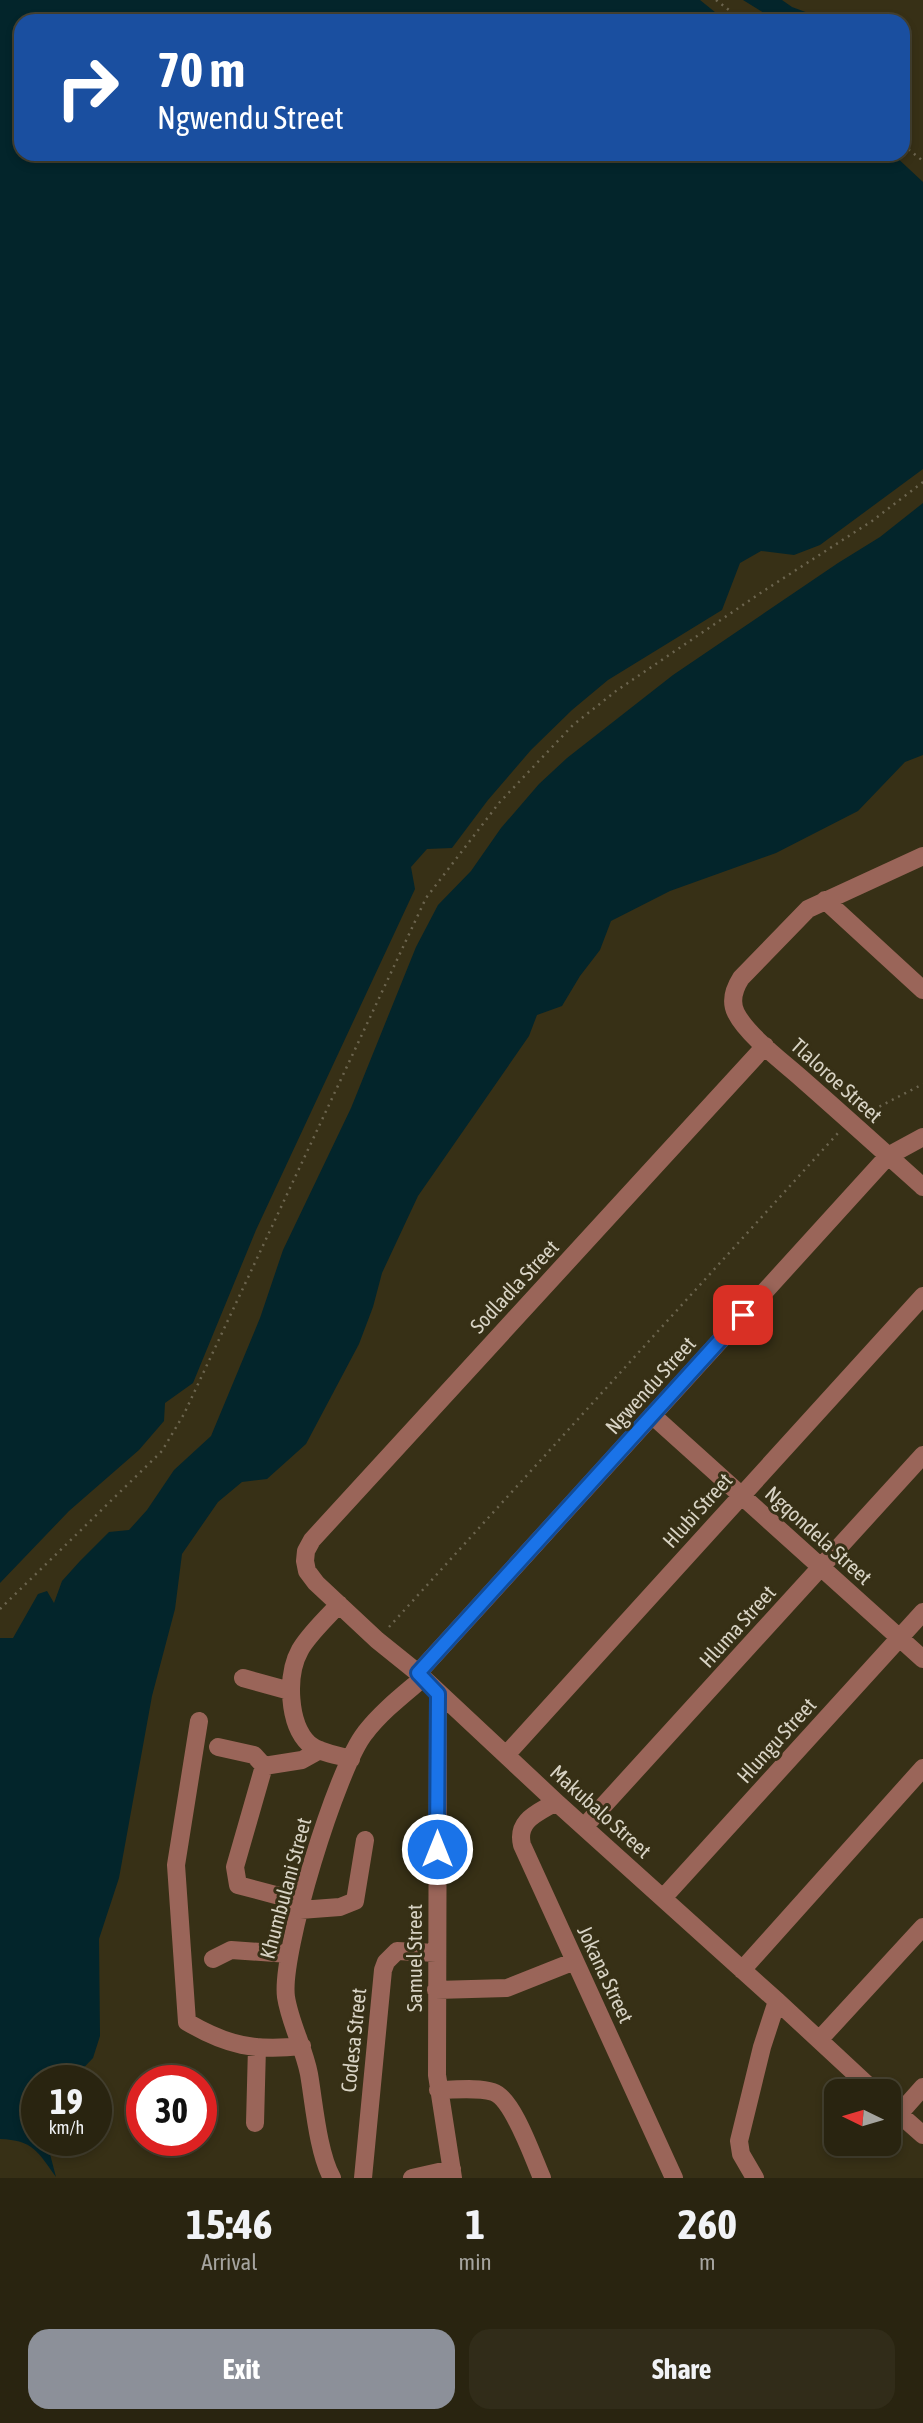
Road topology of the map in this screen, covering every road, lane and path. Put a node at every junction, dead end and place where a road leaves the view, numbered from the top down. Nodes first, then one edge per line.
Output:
1 (716, 0) edge
2 (734, 14) edge
3 (923, 482) edge
4 (923, 856) edge
5 (825, 900) junction
6 (923, 990) edge
7 (765, 1046) junction
8 (923, 1084) edge
9 (851, 1122) junction
10 (923, 1137) edge
11 (888, 1156) junction
12 (923, 1187) edge
13 (923, 1296) edge
14 (652, 1415) junction
15 (923, 1455) edge
16 (741, 1495) junction
17 (304, 1561) joint
18 (821, 1568) junction
19 (339, 1604) junction
20 (0, 1609) edge
21 (923, 1612) edge
22 (899, 1638) junction
23 (377, 1640) junction
24 (923, 1659) edge
25 (421, 1676) junction
26 (243, 1678) dead end
27 (290, 1690) junction
28 (438, 1694) junction
29 (200, 1721) dead end
30 (218, 1747) dead end
31 (320, 1750) junction
32 (506, 1755) junction
33 (351, 1759) junction
34 (264, 1766) junction
35 (923, 1768) edge
36 (556, 1802) junction
37 (584, 1827) junction
38 (365, 1840) dead end
39 (663, 1898) junction
40 (301, 1906) junction
41 (923, 1927) edge
42 (436, 1953) junction
43 (289, 1954) junction
44 (213, 1959) dead end
45 (575, 1961) junction
46 (742, 1969) junction
47 (436, 1990) junction
48 (777, 2001) junction
49 (819, 2040) junction
50 (302, 2046) junction
51 (257, 2047) junction
52 (861, 2079) edge
53 (923, 2087) edge
54 (438, 2090) junction
55 (901, 2104) edge
56 (901, 2115) edge
57 (255, 2123) dead end
58 (923, 2135) edge
59 (452, 2174) edge
60 (332, 2178) edge
61 (363, 2178) edge
62 (412, 2178) edge
63 (542, 2178) edge
64 (674, 2178) edge
65 (755, 2178) edge

1 - 2 path
3 - 20 path
4 - 5 street
5 - 6 street
5 - 7 street, Tlaloroe Street
7 - 9 street, Tlaloroe Street
7 - 17 street, Sodladla Street
8 - 9 path
9 - 11 street, Tlaloroe Street
9 - 23 path
10 - 11 street, Ngwendu Street
11 - 12 street, Tlaloroe Street
11 - 14 street, Ngwendu Street
13 - 16 street, Hlubi Street
14 - 16 street, Ngqondela Street
14 - 25 street, Ngwendu Street
15 - 18 street, Hluma Street
16 - 18 street, Ngqondela Street
16 - 32 street, Hlubi Street
17 - 19 street, Makubalo Street
18 - 22 street, Ngqondela Street
18 - 37 street, Hluma Street
19 - 23 street, Makubalo Street
19 - 27 street
21 - 22 street, Hlungu Street
22 - 24 street, Ngqondela Street
22 - 39 street, Hlungu Street
23 - 25 street, Makubalo Street
25 - 28 street, Makubalo Street
25 - 33 street, Khumbulani Street
26 - 27 street
27 - 31 street
28 - 32 street, Makubalo Street
28 - 42 street, Samuel Street
29 - 51 street
30 - 34 street
31 - 33 street
31 - 34 street
32 - 36 street, Makubalo Street
33 - 40 street, Khumbulani Street
34 - 40 street
35 - 46 street
36 - 37 street, Makubalo Street
36 - 45 street, Jokana Street
37 - 39 street, Makubalo Street
38 - 40 street
39 - 46 street, Makubalo Street
40 - 43 street, Khumbulani Street
41 - 49 street
42 - 47 street, Samuel Street
42 - 61 street, Codesa Street
43 - 44 street
43 - 50 street, Khumbulani Street
45 - 47 street
45 - 64 street, Jokana Street
46 - 48 street, Makubalo Street
47 - 54 street, Samuel Street
48 - 49 street, Makubalo Street
48 - 65 street
49 - 52 street, Makubalo Street
50 - 51 street
50 - 60 street, Khumbulani Street
51 - 57 street
53 - 55 street
54 - 59 street, Samuel Street
54 - 63 street
56 - 58 street
59 - 62 street

